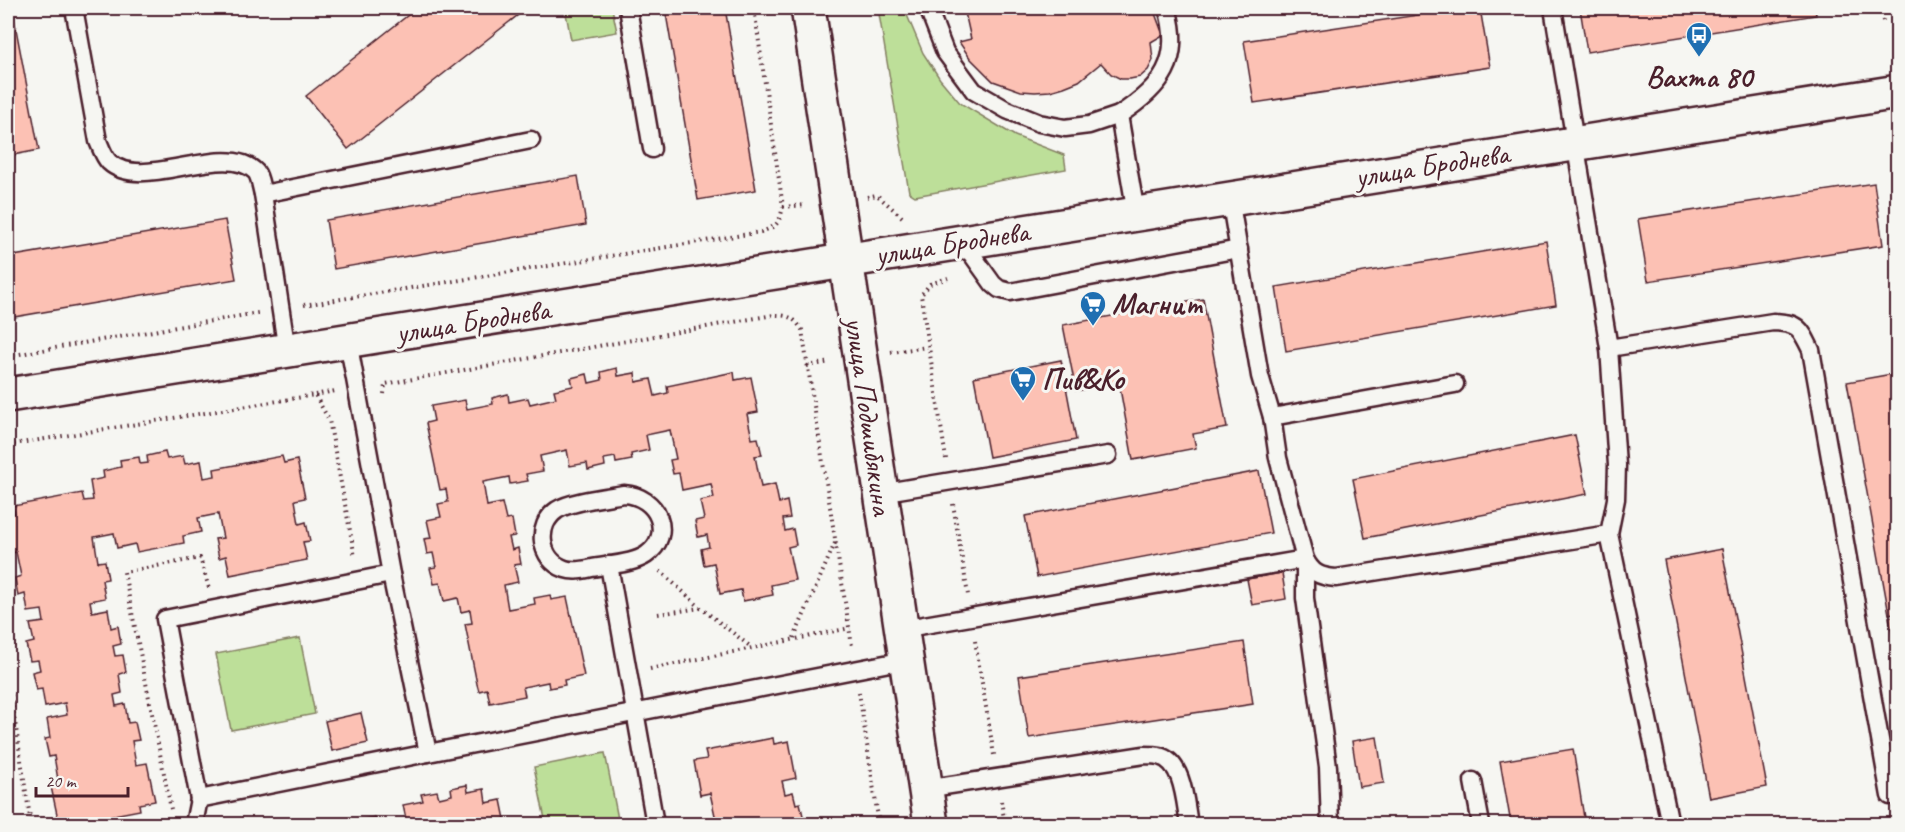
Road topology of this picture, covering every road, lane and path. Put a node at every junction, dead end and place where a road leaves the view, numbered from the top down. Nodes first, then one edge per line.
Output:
1 (74, 8) edge
2 (628, 8) edge
3 (754, 8) edge
4 (808, 8) edge
5 (928, 8) edge
6 (1167, 8) edge
7 (1553, 8) edge
8 (1893, 8) edge
9 (1880, 9) edge
10 (1883, 21) dead end
11 (1898, 92) edge
12 (1119, 116) junction
13 (531, 140) dead end
14 (1576, 142) junction
15 (652, 149) dead end
16 (263, 194) junction
17 (1230, 198) junction
18 (1136, 213) junction
19 (963, 242) junction
20 (1239, 249) junction
21 (846, 261) junction
22 (948, 279) dead end
23 (281, 309) junction
24 (348, 341) junction
25 (1609, 348) junction
26 (287, 351) junction
27 (8, 356) edge
28 (1455, 384) dead end
29 (8, 395) edge
30 (1272, 417) junction
31 (8, 445) edge
32 (1108, 455) dead end
33 (949, 481) junction
34 (880, 493) junction
35 (1610, 534) junction
36 (835, 543) dead end
37 (355, 558) dead end
38 (1305, 559) junction
39 (609, 565) junction
40 (657, 569) dead end
41 (391, 574) junction
42 (212, 592) dead end
43 (702, 608) junction
44 (658, 614) dead end
45 (971, 617) junction
46 (849, 628) dead end
47 (794, 639) junction
48 (903, 644) junction
49 (752, 648) junction
50 (647, 669) dead end
51 (8, 677) edge
52 (635, 713) junction
53 (428, 753) junction
54 (998, 777) junction
55 (1473, 781) dead end
56 (925, 789) junction
57 (1890, 796) dead end
58 (200, 800) junction
59 (171, 817) dead end
60 (31, 825) edge
61 (194, 825) edge
62 (655, 825) edge
63 (931, 825) edge
64 (1005, 825) edge
65 (1189, 825) edge
66 (1330, 825) edge
67 (1481, 825) edge
68 (1670, 825) edge

1 - 16 lane
2 - 15 lane
3 - 23 path
4 - 21 main road, улица Подшибякина
5 - 12 lane
6 - 12 lane
7 - 14 lane
8 - 9 path
9 - 10 path
11 - 14 main road, улица Броднева
12 - 18 lane
13 - 16 lane
14 - 17 main road, улица Броднева
14 - 25 lane
16 - 23 lane
17 - 18 main road, улица Броднева
17 - 20 lane
18 - 19 main road, улица Броднева
19 - 20 lane
19 - 21 main road, улица Броднева
20 - 30 lane
21 - 24 main road, улица Броднева
21 - 34 main road, улица Подшибякина
22 - 33 path
23 - 26 lane
23 - 27 path
24 - 26 main road, улица Броднева
24 - 41 lane
25 - 35 lane
25 - 57 lane
26 - 29 main road, улица Броднева
28 - 30 lane
30 - 38 lane
31 - 37 path
32 - 33 lane
33 - 34 lane
33 - 45 path
34 - 48 main road, улица Подшибякина
35 - 38 lane
35 - 68 lane
36 - 47 path
38 - 45 lane
38 - 66 lane
39 - 39 lane
39 - 52 lane
40 - 43 path
41 - 53 lane
41 - 58 lane
42 - 59 path
43 - 44 path
43 - 49 path
45 - 48 lane
45 - 54 path
46 - 47 path
47 - 49 path
48 - 52 lane
48 - 56 main road, улица Подшибякина
49 - 50 path
51 - 60 path
52 - 53 lane
52 - 62 lane
53 - 58 lane
54 - 56 lane
54 - 64 path
54 - 65 lane
55 - 67 lane
56 - 63 main road, улица Подшибякина
58 - 61 lane

